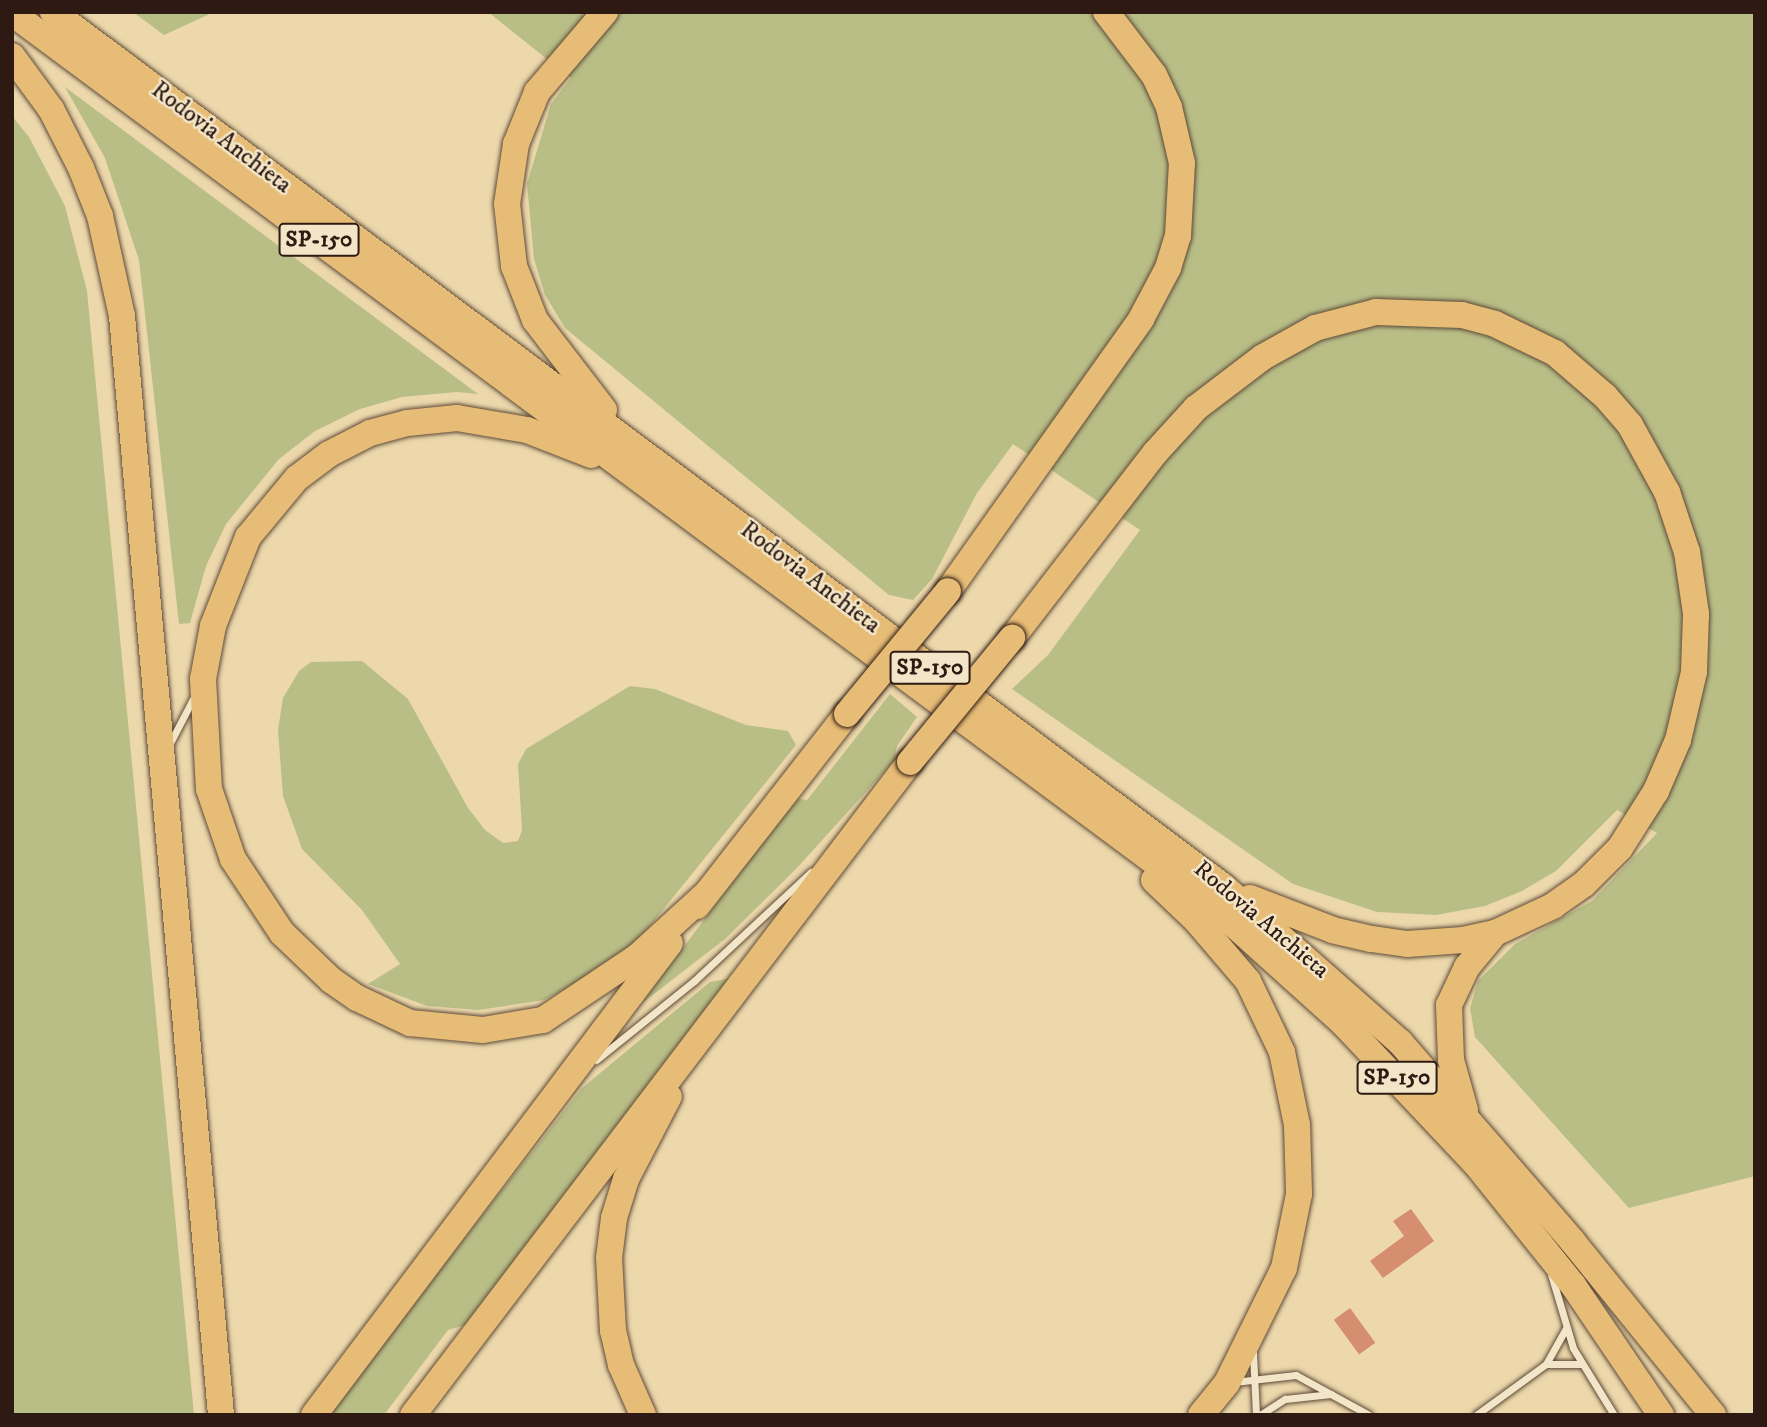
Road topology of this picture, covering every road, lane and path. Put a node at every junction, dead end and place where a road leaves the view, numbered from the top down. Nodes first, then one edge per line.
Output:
1 (53, 12) edge
2 (605, 12) edge
3 (1106, 12) edge
4 (12, 13) edge
5 (12, 56) edge
6 (631, 458) junction
7 (203, 679) junction
8 (160, 763) junction
9 (1070, 803) junction
10 (849, 837) junction
11 (1224, 887) junction
12 (706, 894) junction
13 (1495, 933) junction
14 (709, 1021) junction
15 (568, 1082) junction
16 (1467, 1117) junction
17 (1540, 1244) junction
18 (1566, 1328) junction
19 (1252, 1338) junction
20 (1546, 1364) junction
21 (1581, 1364) junction
22 (1254, 1378) junction
23 (1227, 1383) junction
24 (1332, 1394) junction
25 (220, 1415) edge
26 (314, 1415) edge
27 (413, 1415) edge
28 (643, 1415) edge
29 (1201, 1415) edge
30 (1258, 1415) edge
31 (1369, 1415) edge
32 (1476, 1415) edge
33 (1614, 1415) edge
34 (1661, 1415) edge
35 (1713, 1415) edge

1 - 6 highway, Rodovia Anchieta / SP-150
2 - 6 highway
3 - 12 highway, bridge
4 - 6 highway, Rodovia Anchieta / SP-150
5 - 8 highway
6 - 7 highway
6 - 9 highway, Rodovia Anchieta / SP-150
6 - 11 highway, Rodovia Anchieta / SP-150
7 - 8 lane
7 - 12 highway
8 - 25 highway
9 - 17 highway, Rodovia Anchieta / SP-150
9 - 19 highway
10 - 13 highway, bridge
10 - 14 highway
10 - 15 lane
11 - 13 highway
11 - 16 highway, Rodovia Anchieta / SP-150
12 - 15 highway
13 - 16 highway
14 - 27 highway
14 - 28 highway
15 - 26 highway
16 - 35 highway, Rodovia Anchieta / SP-150
17 - 18 lane
17 - 34 highway, Rodovia Anchieta / SP-150
18 - 20 lane
18 - 21 lane
19 - 22 lane
19 - 23 highway
20 - 21 lane
20 - 32 lane
21 - 33 lane
22 - 23 lane
22 - 24 lane
22 - 30 lane
23 - 29 highway
24 - 30 lane
24 - 31 lane

